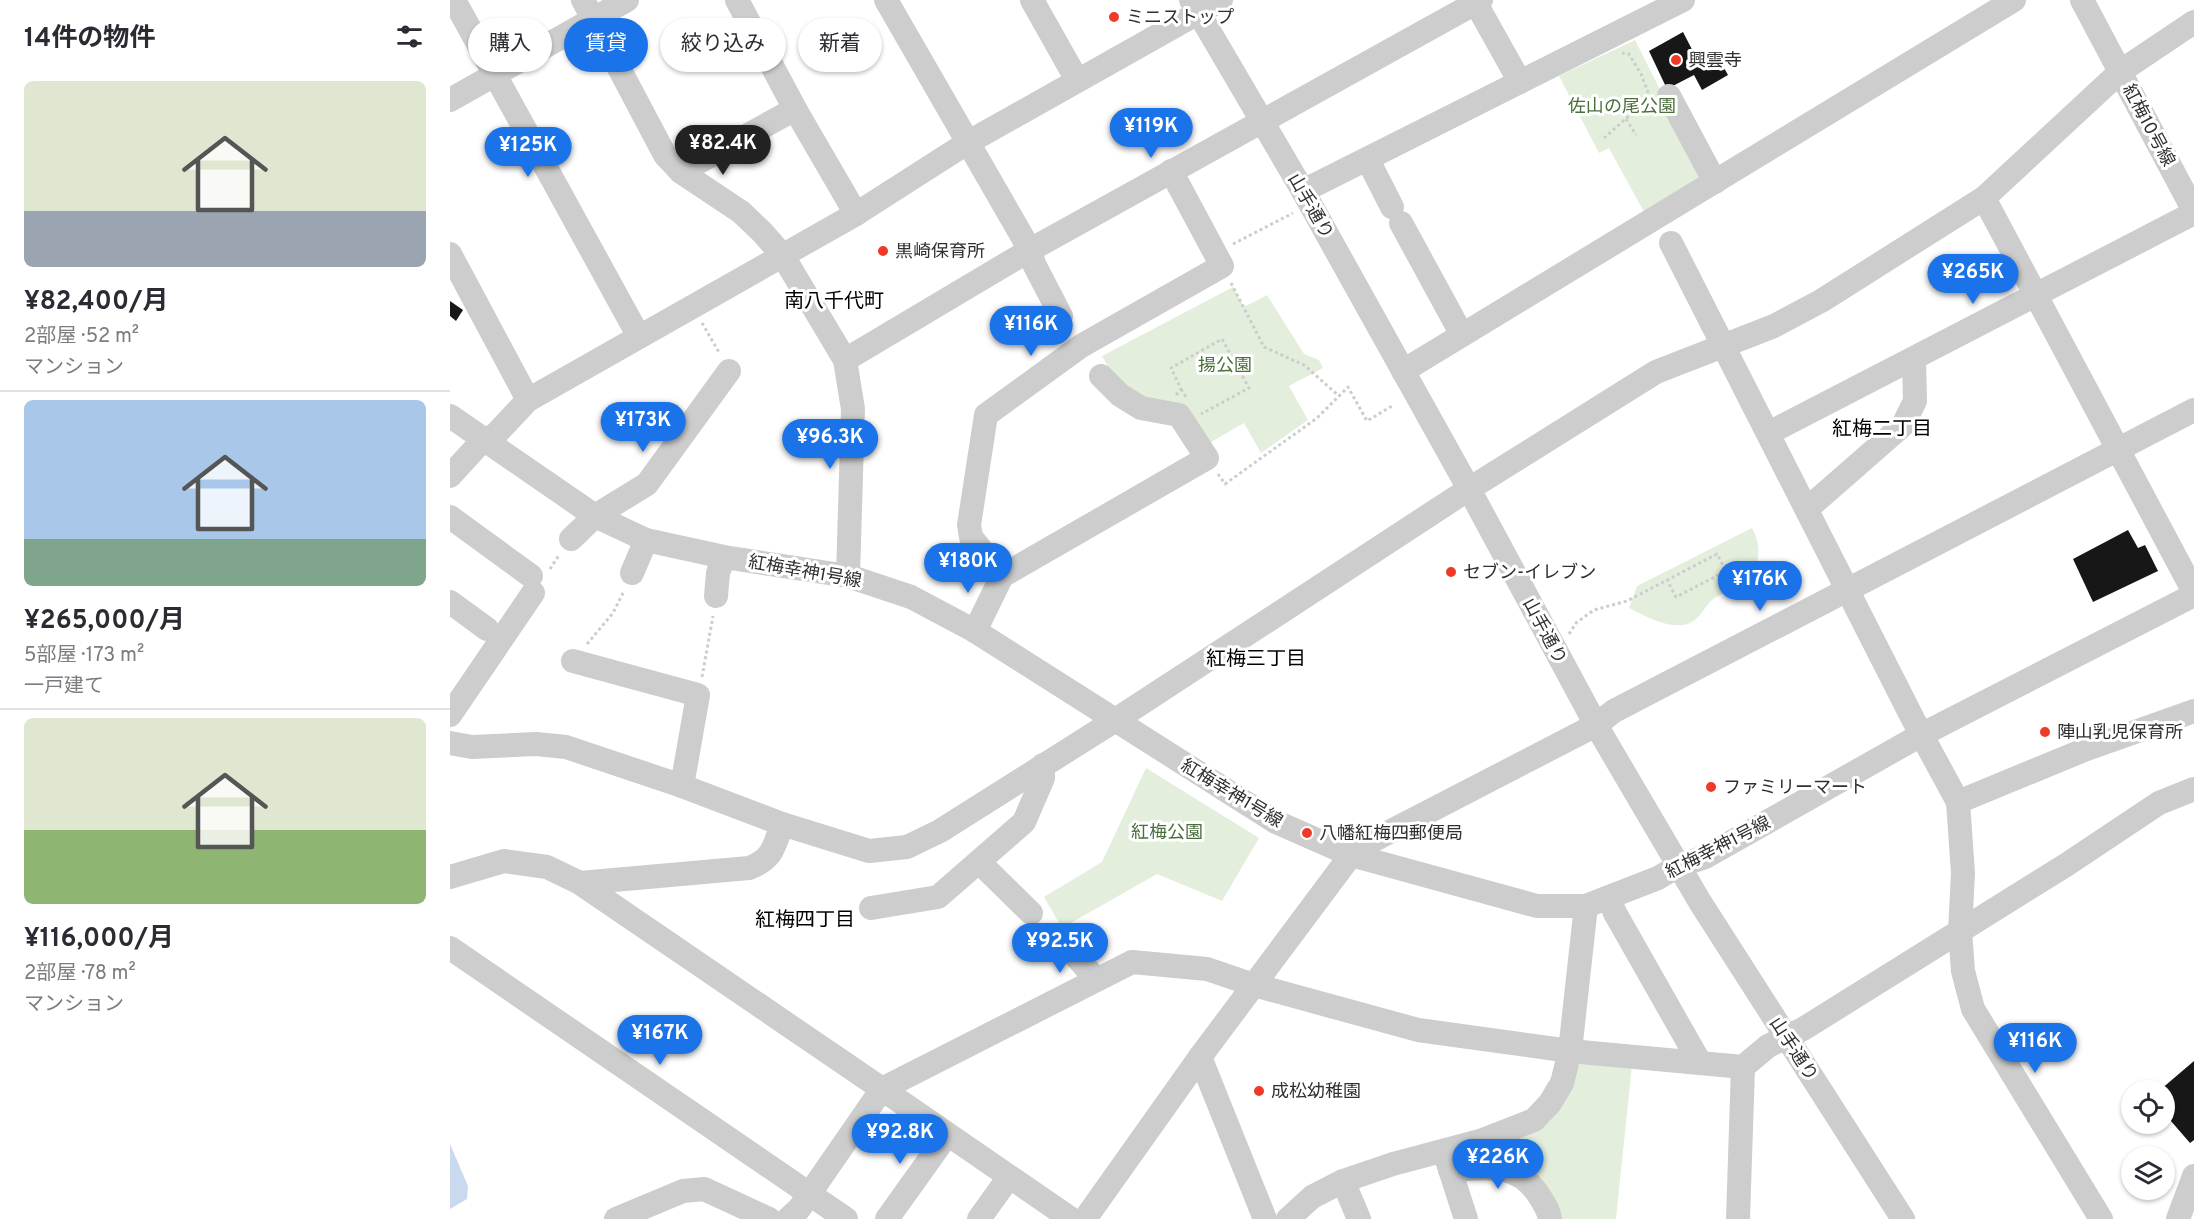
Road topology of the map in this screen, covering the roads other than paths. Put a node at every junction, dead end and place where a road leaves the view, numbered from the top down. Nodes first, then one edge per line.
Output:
1 (454, 0) edge
2 (627, 0) edge
3 (737, 0) edge
4 (886, 0) edge
5 (1032, 0) edge
6 (1221, 0) edge
7 (1683, 0) edge
8 (2014, 0) edge
9 (1477, 1) edge
10 (2086, 2) edge
11 (1195, 7) edge
12 (588, 9) edge
13 (2194, 22) edge
14 (2121, 71) junction
15 (496, 74) junction
16 (1077, 80) junction
17 (1520, 82) junction
18 (1669, 96) dead end
19 (450, 100) edge
20 (795, 109) junction
21 (1262, 123) junction
22 (967, 143) junction
23 (1368, 160) junction
24 (1171, 171) junction
25 (681, 172) junction
26 (1715, 182) junction
27 (1303, 190) junction
28 (1984, 198) junction
29 (2194, 212) edge
30 (856, 214) junction
31 (1671, 243) dead end
32 (1030, 250) junction
33 (450, 254) edge
34 (783, 256) junction
35 (2036, 295) junction
36 (1061, 316) dead end
37 (638, 335) junction
38 (1462, 335) junction
39 (1724, 346) junction
40 (1914, 359) junction
41 (845, 360) junction
42 (729, 371) road end
43 (1403, 371) junction
44 (1101, 376) dead end
45 (528, 400) junction
46 (2194, 410) edge
47 (450, 416) edge
48 (1769, 433) junction
49 (483, 440) junction
50 (2117, 449) junction
51 (450, 476) edge
52 (1470, 489) junction
53 (1807, 509) junction
54 (595, 516) junction
55 (450, 517) edge
56 (571, 539) road end
57 (646, 540) junction
58 (724, 557) junction
59 (632, 573) road end
60 (848, 576) junction
61 (1002, 576) junction
62 (1848, 590) junction
63 (2194, 594) edge
64 (716, 596) road end
65 (450, 603) edge
66 (487, 629) dead end
67 (975, 631) junction
68 (573, 661) road end
69 (2194, 711) edge
70 (450, 715) edge
71 (1114, 721) junction
72 (1596, 725) junction
73 (1921, 735) junction
74 (450, 743) edge
75 (1043, 765) junction
76 (682, 786) junction
77 (2194, 789) edge
78 (1958, 802) junction
79 (782, 824) junction
80 (1351, 855) junction
81 (979, 862) junction
82 (1678, 866) junction
83 (450, 877) edge
84 (580, 883) junction
85 (1609, 898) junction
86 (1586, 906) junction
87 (871, 908) dead end
88 (1031, 913) dead end
89 (1960, 931) junction
90 (1058, 936) dead end
91 (450, 948) edge
92 (1096, 979) junction
93 (1254, 985) junction
94 (1786, 1037) junction
95 (1570, 1051) junction
96 (1200, 1057) junction
97 (1699, 1061) junction
98 (1743, 1067) junction
99 (882, 1089) junction
100 (947, 1135) junction
101 (1447, 1161) junction
102 (2194, 1176) edge
103 (1009, 1177) junction
104 (1344, 1181) junction
105 (808, 1194) junction
106 (616, 1219) edge
107 (769, 1219) edge
108 (788, 1219) edge
109 (846, 1219) edge
110 (887, 1219) edge
111 (979, 1219) edge
112 (1071, 1219) edge
113 (1084, 1219) edge
114 (1265, 1219) edge
115 (1288, 1219) edge
116 (1359, 1219) edge
117 (1466, 1219) edge
118 (1550, 1219) edge
119 (1738, 1219) edge
120 (1903, 1219) edge
121 (2101, 1219) edge
122 (2178, 1219) edge

1 - 15 street
2 - 12 street
3 - 20 street
4 - 22 street
5 - 16 street
6 - 11 street
7 - 17 street
8 - 26 street
9 - 17 street
9 - 21 street
10 - 14 street, 紅梅10号線
11 - 16 street
11 - 21 street, 山手通り
12 - 15 street
12 - 25 street
13 - 14 street
14 - 28 street
14 - 29 street, 紅梅10号線
15 - 19 street
15 - 37 street
16 - 22 street
17 - 23 street
18 - 26 street
20 - 25 street
20 - 30 street
21 - 24 street
21 - 27 street, 山手通り
22 - 30 street
22 - 32 street
23 - 27 street
23 - 38 street
24 - 32 street
24 - 61 street
25 - 34 street
26 - 38 street
27 - 43 street, 山手通り
28 - 35 street
28 - 39 street
29 - 35 street
30 - 34 street
31 - 39 street
32 - 36 street
32 - 41 street
33 - 45 street
34 - 37 street
34 - 41 street
35 - 40 street
35 - 50 street
37 - 45 street
38 - 43 street
39 - 48 street
39 - 52 street
40 - 48 street
40 - 53 street
41 - 60 street
42 - 54 street
43 - 52 street, 山手通り
44 - 61 street
45 - 49 street
46 - 50 street
47 - 49 street, 紅梅幸神1号線
48 - 53 street
49 - 51 street
49 - 54 street, 紅梅幸神1号線
50 - 62 street
50 - 63 street
52 - 71 street
52 - 72 street, 山手通り
53 - 62 street
54 - 56 street
54 - 57 street, 紅梅幸神1号線
55 - 70 street
57 - 58 street, 紅梅幸神1号線
57 - 59 street
58 - 60 street, 紅梅幸神1号線
58 - 64 street
60 - 67 street, 紅梅幸神1号線
61 - 67 street
62 - 72 street
62 - 73 street
63 - 73 street, 紅梅幸神1号線
65 - 66 street
67 - 71 street, 紅梅幸神1号線
68 - 76 street
69 - 78 street
71 - 75 street
71 - 80 street, 紅梅幸神1号線
72 - 80 street
72 - 82 street, 山手通り
73 - 78 street
73 - 82 street, 紅梅幸神1号線
74 - 76 street
75 - 79 street
75 - 81 street
76 - 79 street
77 - 89 street
78 - 89 street
79 - 84 street
80 - 86 street, 紅梅幸神1号線
80 - 93 street
81 - 87 street
81 - 88 street
82 - 85 street, 紅梅幸神1号線
82 - 94 street, 山手通り
83 - 84 street
84 - 99 street
85 - 86 street, 紅梅幸神1号線
85 - 97 street
86 - 95 street
89 - 94 street
89 - 121 street
90 - 92 street
91 - 105 street
92 - 93 street
92 - 99 street
93 - 95 street
93 - 96 street
94 - 98 street
94 - 120 street, 山手通り
95 - 97 street
95 - 101 street
96 - 113 street
96 - 114 street
97 - 98 street
98 - 119 street
99 - 100 street
99 - 105 street
100 - 103 street
100 - 110 street
101 - 104 street
101 - 117 street
101 - 118 street
102 - 122 street
103 - 111 street
103 - 112 street
104 - 115 street
104 - 116 street
105 - 108 street
105 - 109 street
106 - 107 street

